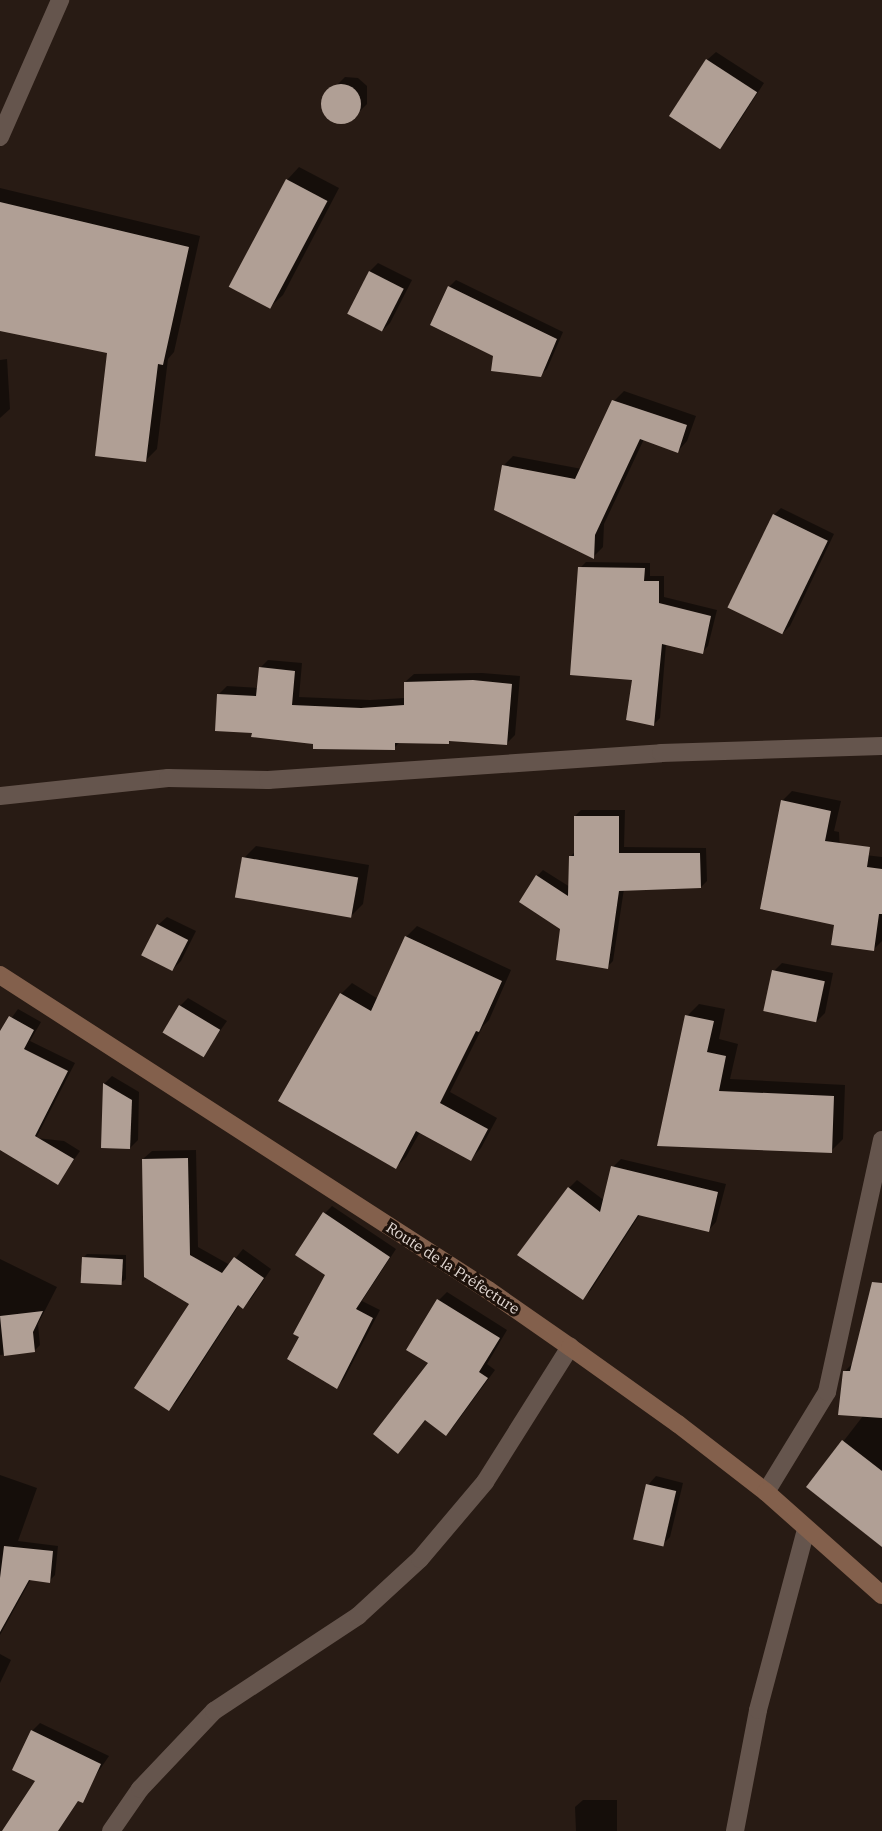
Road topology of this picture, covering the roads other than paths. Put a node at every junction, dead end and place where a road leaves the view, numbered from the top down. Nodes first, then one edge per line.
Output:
1 (60, 0) edge
2 (0, 137) edge
3 (882, 746) edge
4 (0, 796) edge
5 (0, 975) edge
6 (882, 1140) edge
7 (570, 1347) junction
8 (766, 1492) junction
9 (806, 1529) junction
10 (882, 1595) edge
11 (111, 1831) edge
12 (735, 1831) edge

1 - 2 street
3 - 4 street
5 - 7 street, Route de la Préfecture
6 - 8 street
7 - 8 street, Route de la Préfecture
7 - 11 street
8 - 9 street, Route de la Préfecture
9 - 10 street, Route de la Préfecture
9 - 12 street

